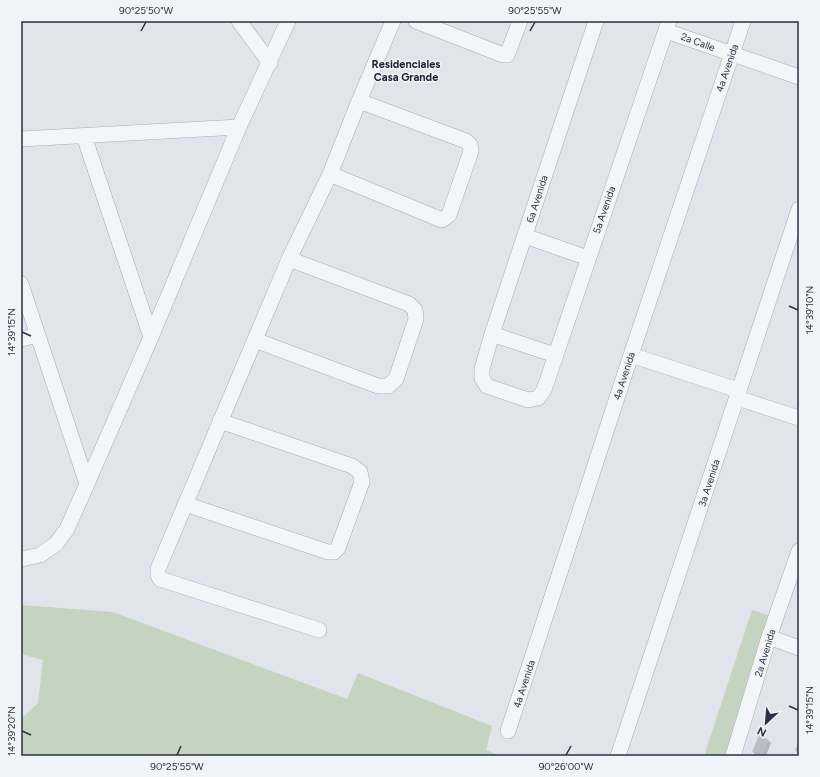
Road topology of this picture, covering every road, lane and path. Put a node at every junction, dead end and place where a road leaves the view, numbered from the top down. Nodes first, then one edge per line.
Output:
1 (239, 21) edge
2 (288, 21) edge
3 (393, 21) edge
4 (416, 21) edge
5 (520, 21) edge
6 (596, 21) edge
7 (743, 21) edge
8 (668, 26) edge
9 (732, 54) junction
10 (270, 63) junction
11 (799, 77) edge
12 (358, 101) junction
13 (239, 127) junction
14 (84, 136) junction
15 (21, 139) edge
16 (330, 174) junction
17 (799, 209) edge
18 (525, 236) junction
19 (588, 258) junction
20 (289, 259) junction
21 (21, 284) edge
22 (492, 334) junction
23 (38, 335) junction
24 (152, 337) junction
25 (21, 340) edge
26 (255, 340) junction
27 (555, 355) junction
28 (631, 355) junction
29 (738, 394) junction
30 (538, 398) joint
31 (799, 418) edge
32 (220, 421) junction
33 (87, 484) junction
34 (185, 504) junction
35 (799, 551) edge
36 (21, 559) edge
37 (319, 630) dead end
38 (769, 637) junction
39 (799, 648) edge
40 (508, 731) dead end
41 (618, 756) edge
42 (733, 756) edge

1 - 10 street
2 - 10 street
3 - 12 street
4 - 5 street
6 - 18 street, 6a Avenida
7 - 9 street, 4a Avenida
8 - 9 street, 2a Calle
8 - 19 street, 5a Avenida
9 - 11 street, 2a Calle
9 - 28 street, 4a Avenida
10 - 13 street
12 - 16 street
12 - 16 street
13 - 14 street
13 - 24 street
14 - 15 street
14 - 24 street
16 - 20 street
17 - 29 street, 3a Avenida
18 - 19 street
18 - 22 street, 6a Avenida
19 - 27 street, 5a Avenida
20 - 26 street
20 - 26 street
21 - 23 street
22 - 27 street
22 - 30 street, 6a Avenida
23 - 25 street
23 - 33 street
24 - 33 street
26 - 32 street
27 - 30 street, 5a Avenida
28 - 29 street
28 - 40 street, 4a Avenida
29 - 31 street
29 - 41 street, 3a Avenida
32 - 34 street
32 - 34 street
33 - 36 street
34 - 37 street
35 - 38 street, 2a Avenida
38 - 39 street
38 - 42 street, 2a Avenida

